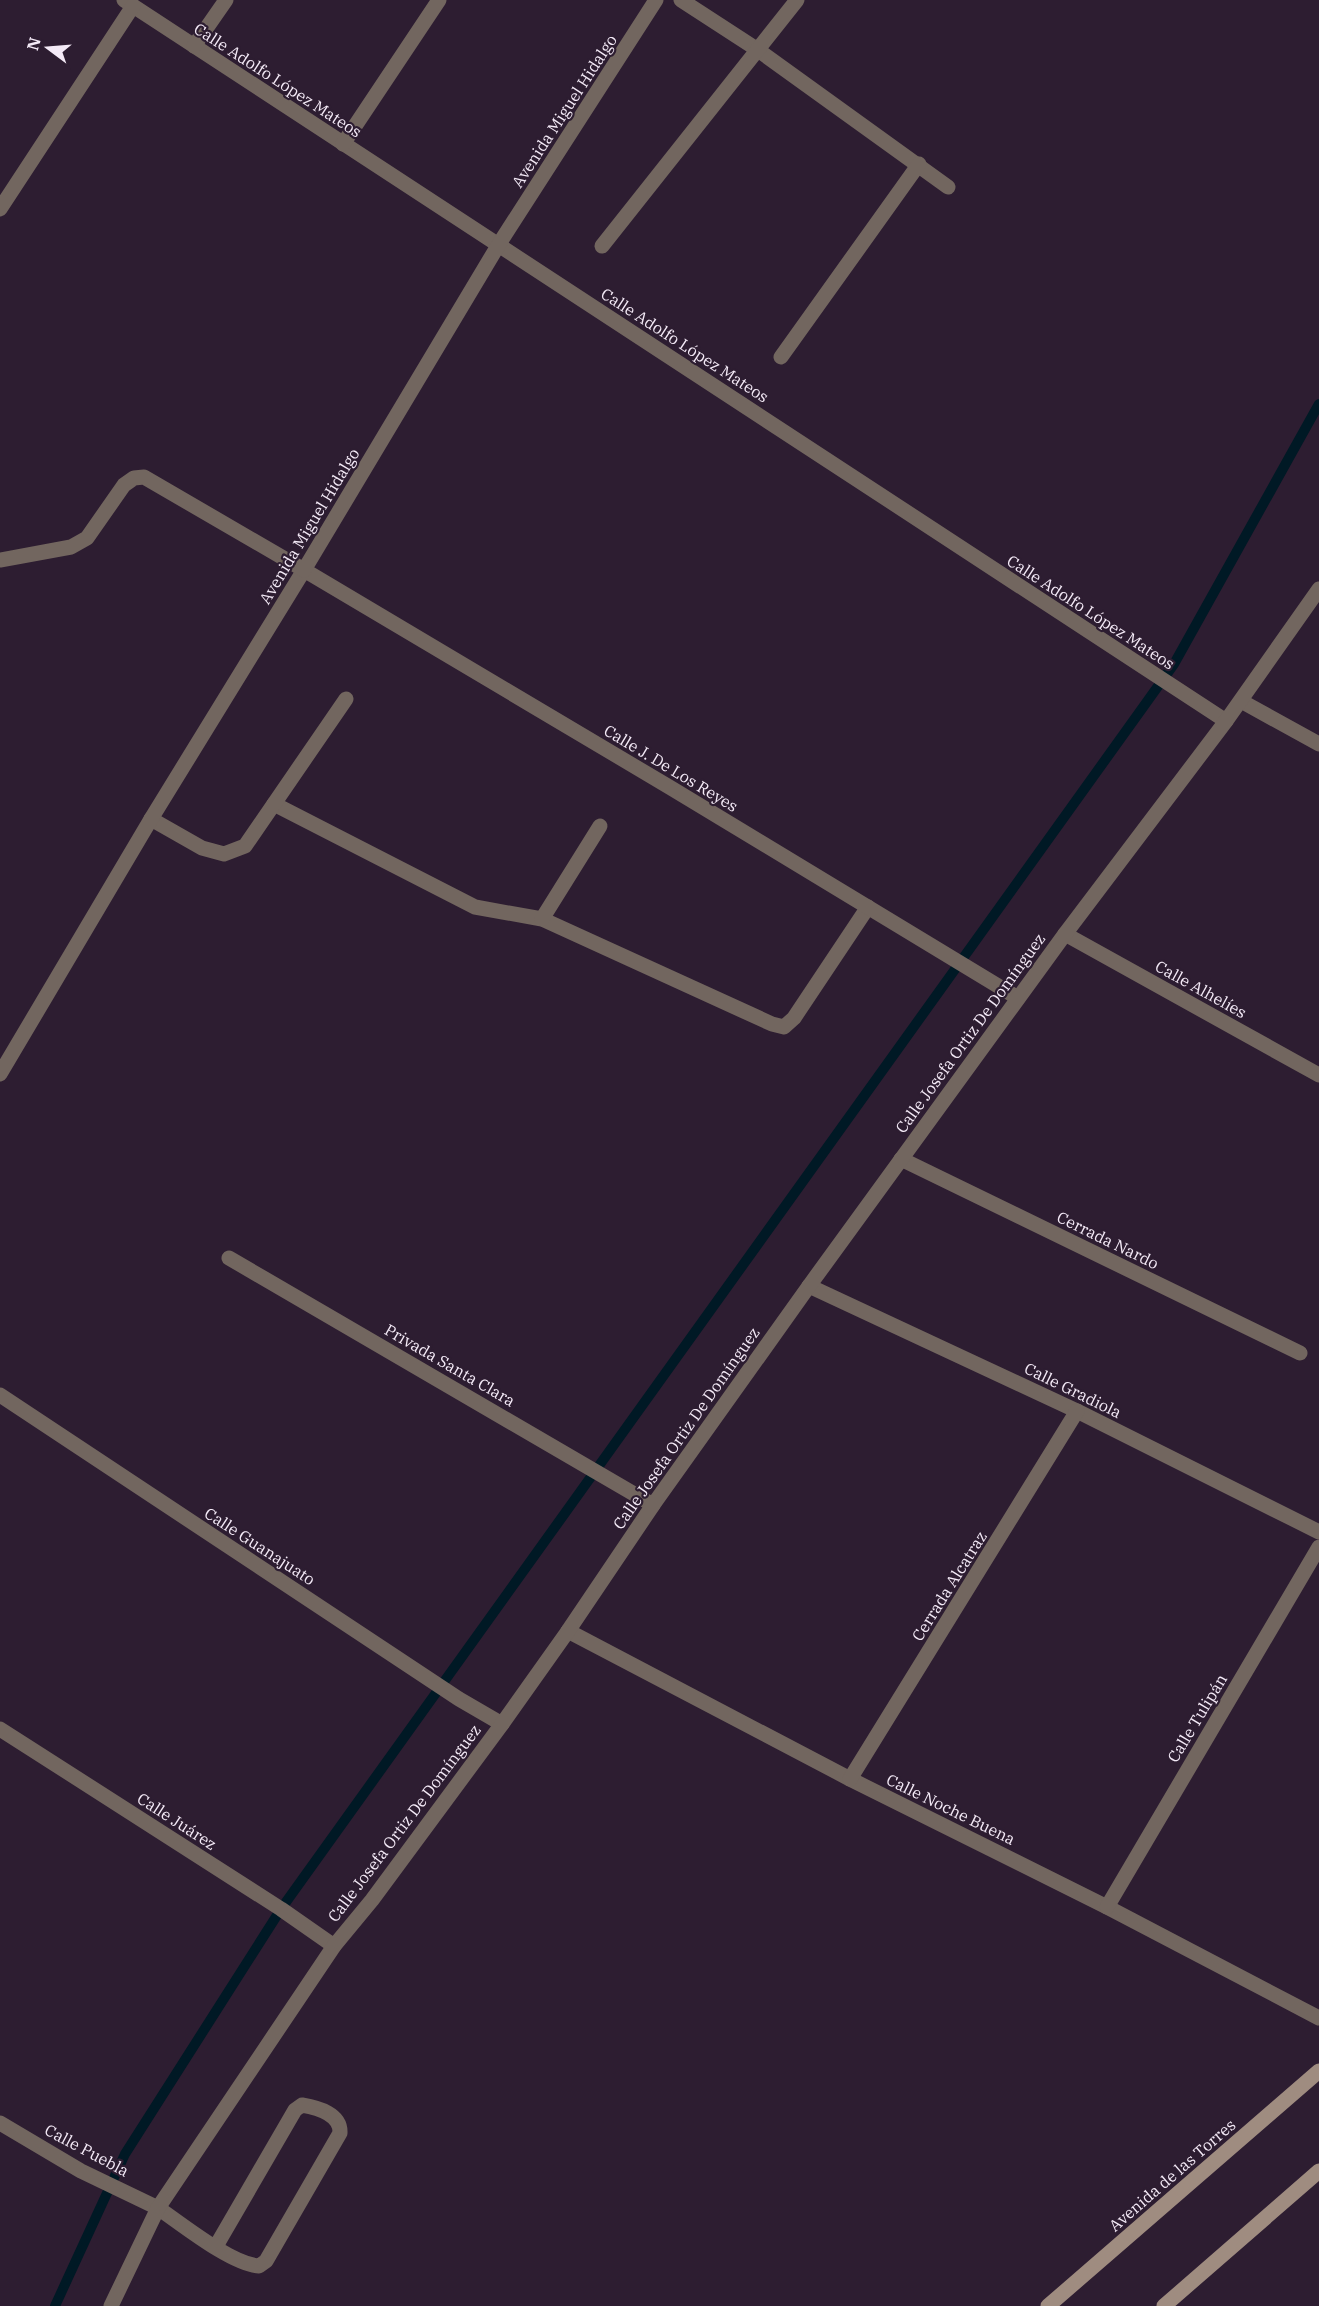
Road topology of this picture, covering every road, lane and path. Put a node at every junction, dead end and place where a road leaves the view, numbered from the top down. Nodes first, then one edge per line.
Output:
1 (226, 0) edge
2 (439, 0) edge
3 (656, 0) edge
4 (681, 0) edge
5 (797, 0) edge
6 (128, 3) edge
7 (194, 46) junction
8 (758, 50) junction
9 (343, 144) junction
10 (919, 164) junction
11 (948, 187) dead end
12 (0, 209) edge
13 (499, 244) junction
14 (602, 246) dead end
15 (781, 357) dead end
16 (0, 560) edge
17 (304, 570) junction
18 (1319, 589) edge
19 (346, 699) dead end
20 (1241, 701) junction
21 (1226, 722) junction
22 (1319, 744) edge
23 (274, 804) junction
24 (151, 819) junction
25 (600, 826) dead end
26 (868, 907) junction
27 (542, 919) junction
28 (1065, 934) junction
29 (1018, 998) junction
30 (0, 1074) edge
31 (1319, 1075) edge
32 (901, 1159) junction
33 (229, 1258) dead end
34 (809, 1286) junction
35 (1300, 1353) dead end
36 (0, 1395) edge
37 (1077, 1412) junction
38 (653, 1505) junction
39 (1319, 1532) edge
40 (1319, 1547) edge
41 (568, 1631) junction
42 (502, 1724) junction
43 (0, 1729) edge
44 (850, 1779) junction
45 (1107, 1907) junction
46 (334, 1946) junction
47 (1319, 2018) edge
48 (1319, 2071) edge
49 (0, 2123) edge
50 (1319, 2171) edge
51 (159, 2208) junction
52 (217, 2248) junction
53 (111, 2306) edge
54 (1048, 2306) edge
55 (1164, 2306) edge

1 - 7 street
2 - 9 street
3 - 13 street, Avenida Miguel Hidalgo
4 - 8 street
5 - 8 street
6 - 7 street, Calle Adolfo López Mateos
6 - 12 street
7 - 9 street, Calle Adolfo López Mateos
8 - 10 street
8 - 14 street
9 - 13 street, Calle Adolfo López Mateos
10 - 11 street
10 - 15 street
13 - 17 street, Avenida Miguel Hidalgo
13 - 21 street, Calle Adolfo López Mateos
16 - 17 street, Calle J. De Los Reyes
17 - 24 street, Avenida Miguel Hidalgo
17 - 26 street, Calle J. De Los Reyes
18 - 20 street, Calle Josefa Ortiz De Domínguez
19 - 23 street
20 - 21 street, Calle Josefa Ortiz De Domínguez
20 - 22 street
21 - 28 street, Calle Josefa Ortiz De Domínguez
23 - 24 street
23 - 27 street
24 - 30 street, Avenida Miguel Hidalgo
25 - 27 street
26 - 27 street
26 - 29 street, Calle J. De Los Reyes
28 - 29 street, Calle Josefa Ortiz De Domínguez
28 - 31 street, Calle Alhelíes
29 - 32 street, Calle Josefa Ortiz De Domínguez
32 - 34 street, Calle Josefa Ortiz De Domínguez
32 - 35 street, Cerrada Nardo
33 - 38 street, Privada Santa Clara
34 - 37 street, Calle Gradiola
34 - 38 street, Calle Josefa Ortiz De Domínguez
36 - 42 street, Calle Guanajuato
37 - 39 street, Calle Gradiola
37 - 44 street, Cerrada Alcatraz
38 - 41 street, Calle Josefa Ortiz De Domínguez
40 - 45 street, Calle Tulipán
41 - 42 street, Calle Josefa Ortiz De Domínguez
41 - 44 street, Calle Noche Buena
42 - 46 street, Calle Josefa Ortiz De Domínguez
43 - 46 street, Calle Juárez
44 - 45 street, Calle Noche Buena
45 - 47 street, Calle Noche Buena
46 - 51 street, Calle Josefa Ortiz De Domínguez
48 - 54 main road, Avenida de las Torres
49 - 51 street, Calle Puebla
50 - 55 main road
51 - 52 street, Calle Puebla
51 - 53 street, Calle Josefa Ortiz De Domínguez
52 - 52 street, Calle Puebla

